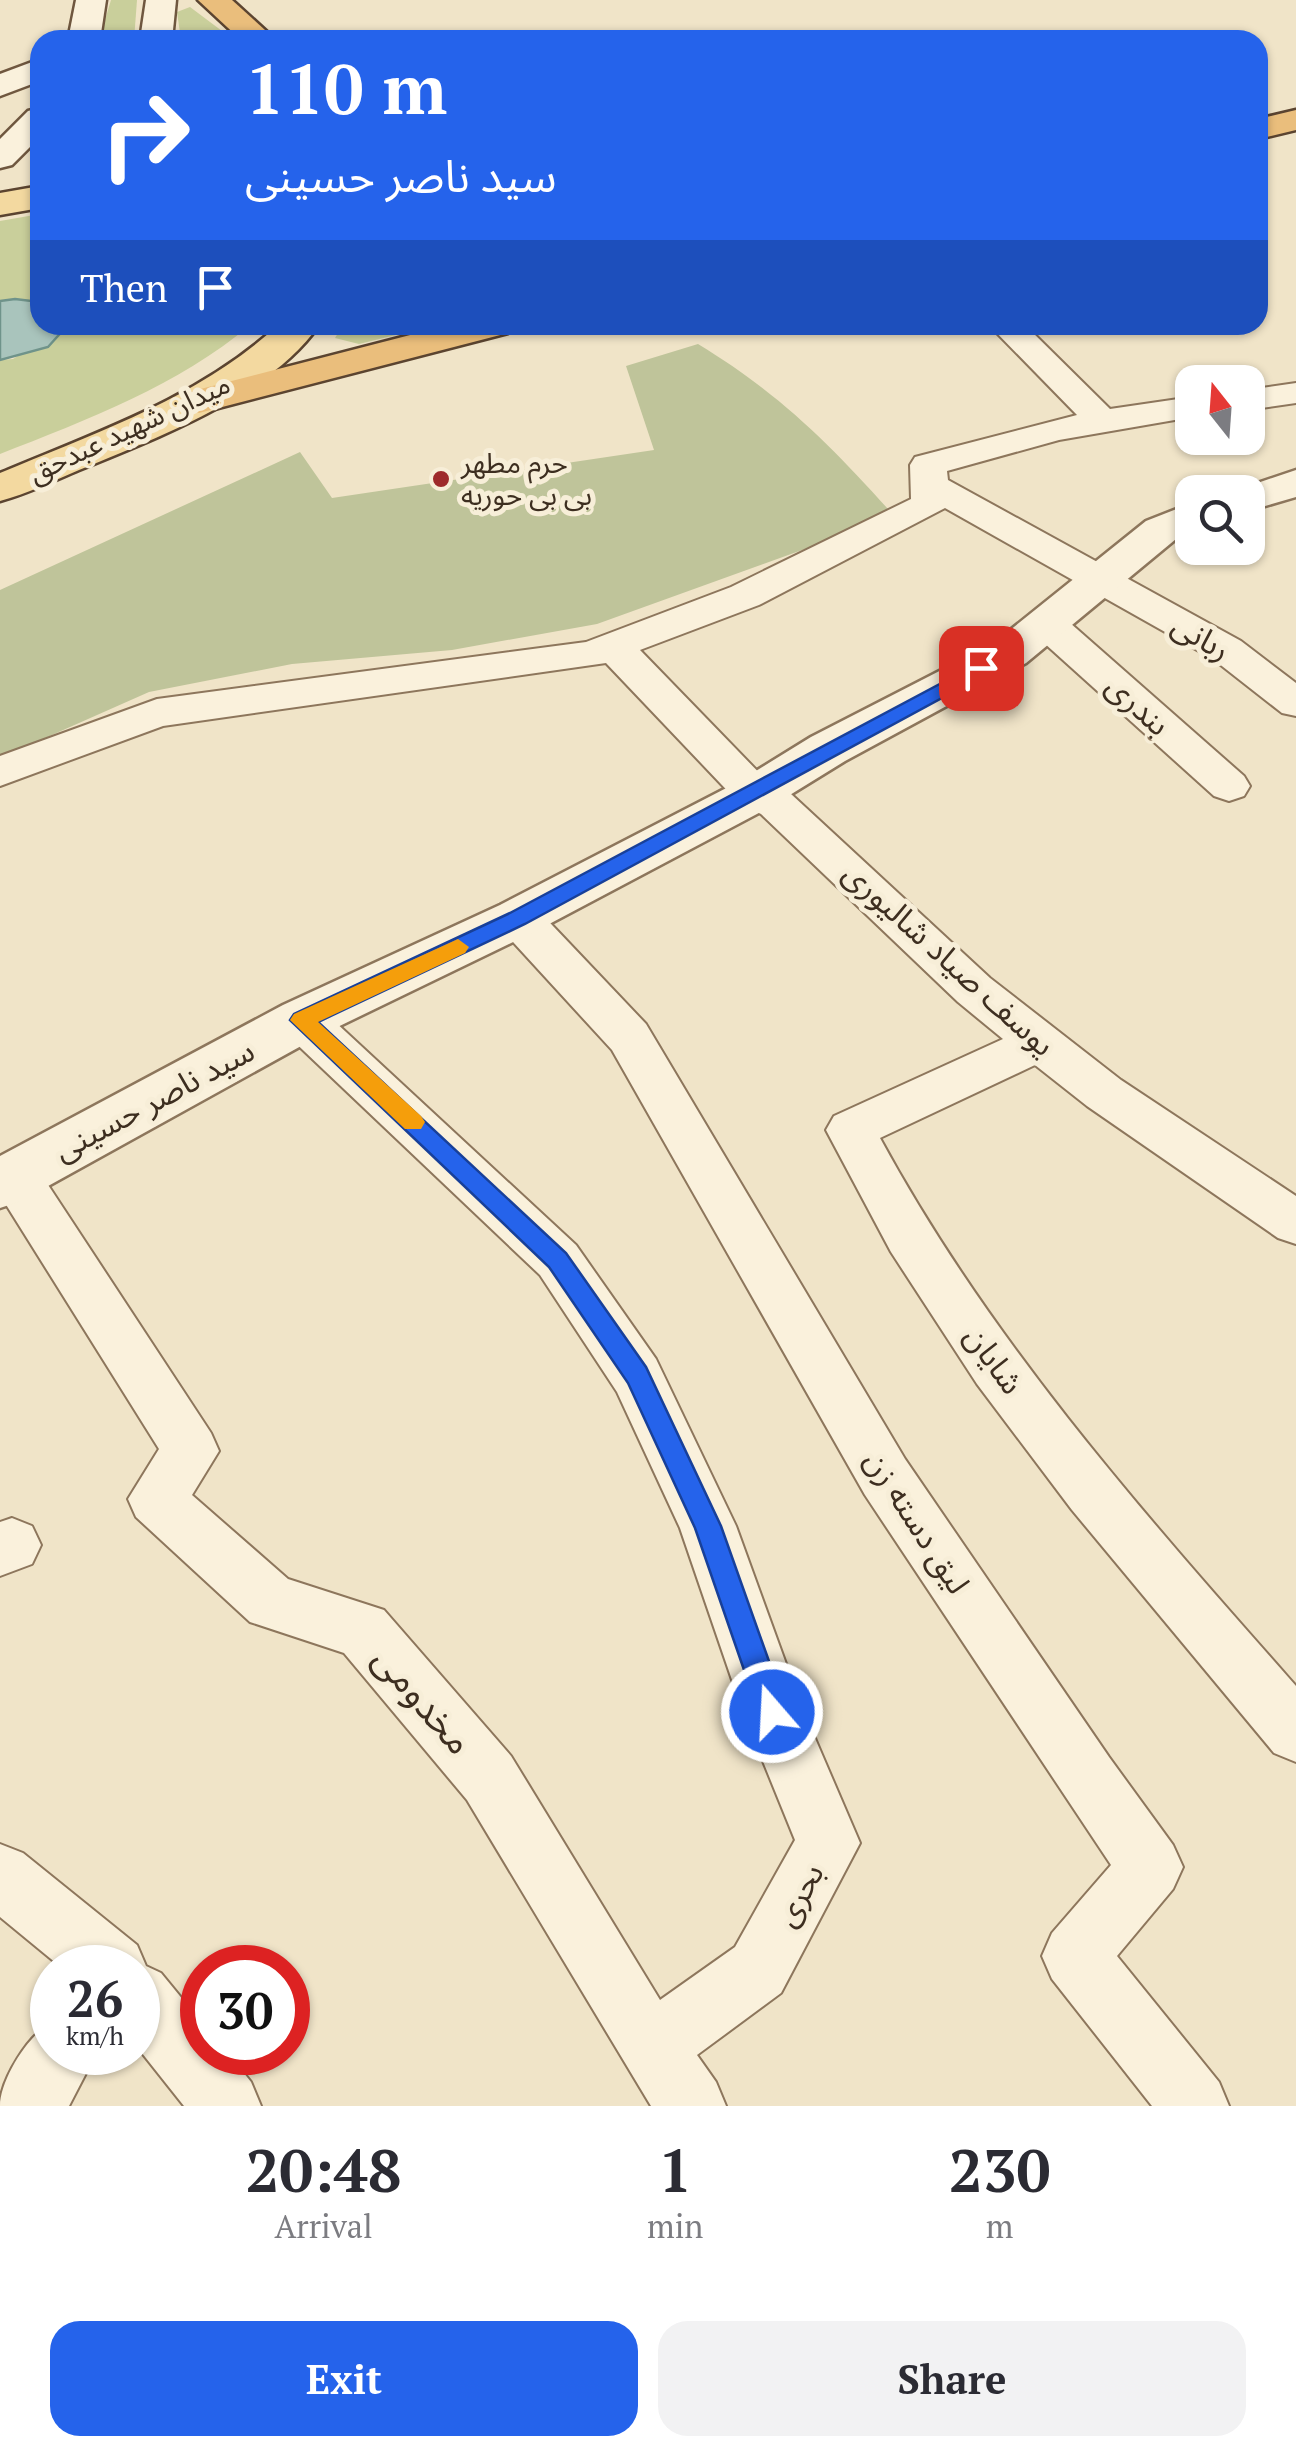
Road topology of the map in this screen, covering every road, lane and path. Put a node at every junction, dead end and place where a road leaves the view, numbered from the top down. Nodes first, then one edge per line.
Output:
1 (91, 0) edge
2 (161, 0) edge
3 (213, 0) edge
4 (86, 30) edge
5 (157, 30) edge
6 (248, 30) edge
7 (30, 73) edge
8 (0, 86) edge
9 (30, 128) edge
10 (0, 158) edge
11 (30, 199) edge
12 (0, 204) edge
13 (291, 335) edge
14 (455, 335) edge
15 (1016, 335) edge
16 (1296, 393) edge
17 (1265, 398) edge
18 (199, 401) junction
19 (1175, 408) edge
20 (1099, 418) junction
21 (1296, 483) edge
22 (930, 485) junction
23 (0, 488) edge
24 (1265, 493) edge
25 (1175, 524) edge
26 (1100, 582) junction
27 (1047, 624) junction
28 (613, 646) junction
29 (1296, 703) edge
30 (0, 772) edge
31 (1229, 786) dead end
32 (754, 794) junction
33 (518, 918) junction
34 (302, 1020) junction
35 (1040, 1042) junction
36 (8, 1180) edge
37 (1296, 1223) edge
38 (1296, 1732) edge
39 (0, 1876) edge
40 (86, 1945) edge
41 (160, 2023) edge
42 (651, 2046) junction
43 (50, 2075) edge
44 (30, 2106) edge
45 (227, 2106) edge
46 (692, 2106) edge
47 (1194, 2106) edge

1 - 4 street
2 - 5 street
3 - 6 highway
7 - 8 street
9 - 10 street
11 - 12 main road
13 - 18 main road, میدان شهید عبدحق
14 - 18 highway
15 - 20 street
16 - 17 street
18 - 23 main road, میدان شهید عبدحق
19 - 20 street
20 - 22 street
21 - 24 street
22 - 26 street, ربانی
22 - 28 street
25 - 26 street, سید ناصر حسینی
26 - 27 street, سید ناصر حسینی
26 - 29 street, ربانی
27 - 31 street, بندری
27 - 32 street, سید ناصر حسینی
28 - 30 street
28 - 32 street, یوسف صیاد شالیوری
32 - 33 street, سید ناصر حسینی
32 - 35 street, یوسف صیاد شالیوری
33 - 34 street, سید ناصر حسینی
33 - 47 street, لیق دسته زن
34 - 36 street, سید ناصر حسینی
34 - 42 street, بحری
35 - 37 street, یوسف صیاد شالیوری
35 - 38 street, شایان
36 - 42 street, مخدومی
39 - 40 street
41 - 45 street
42 - 46 street, مخدومی
43 - 44 street

